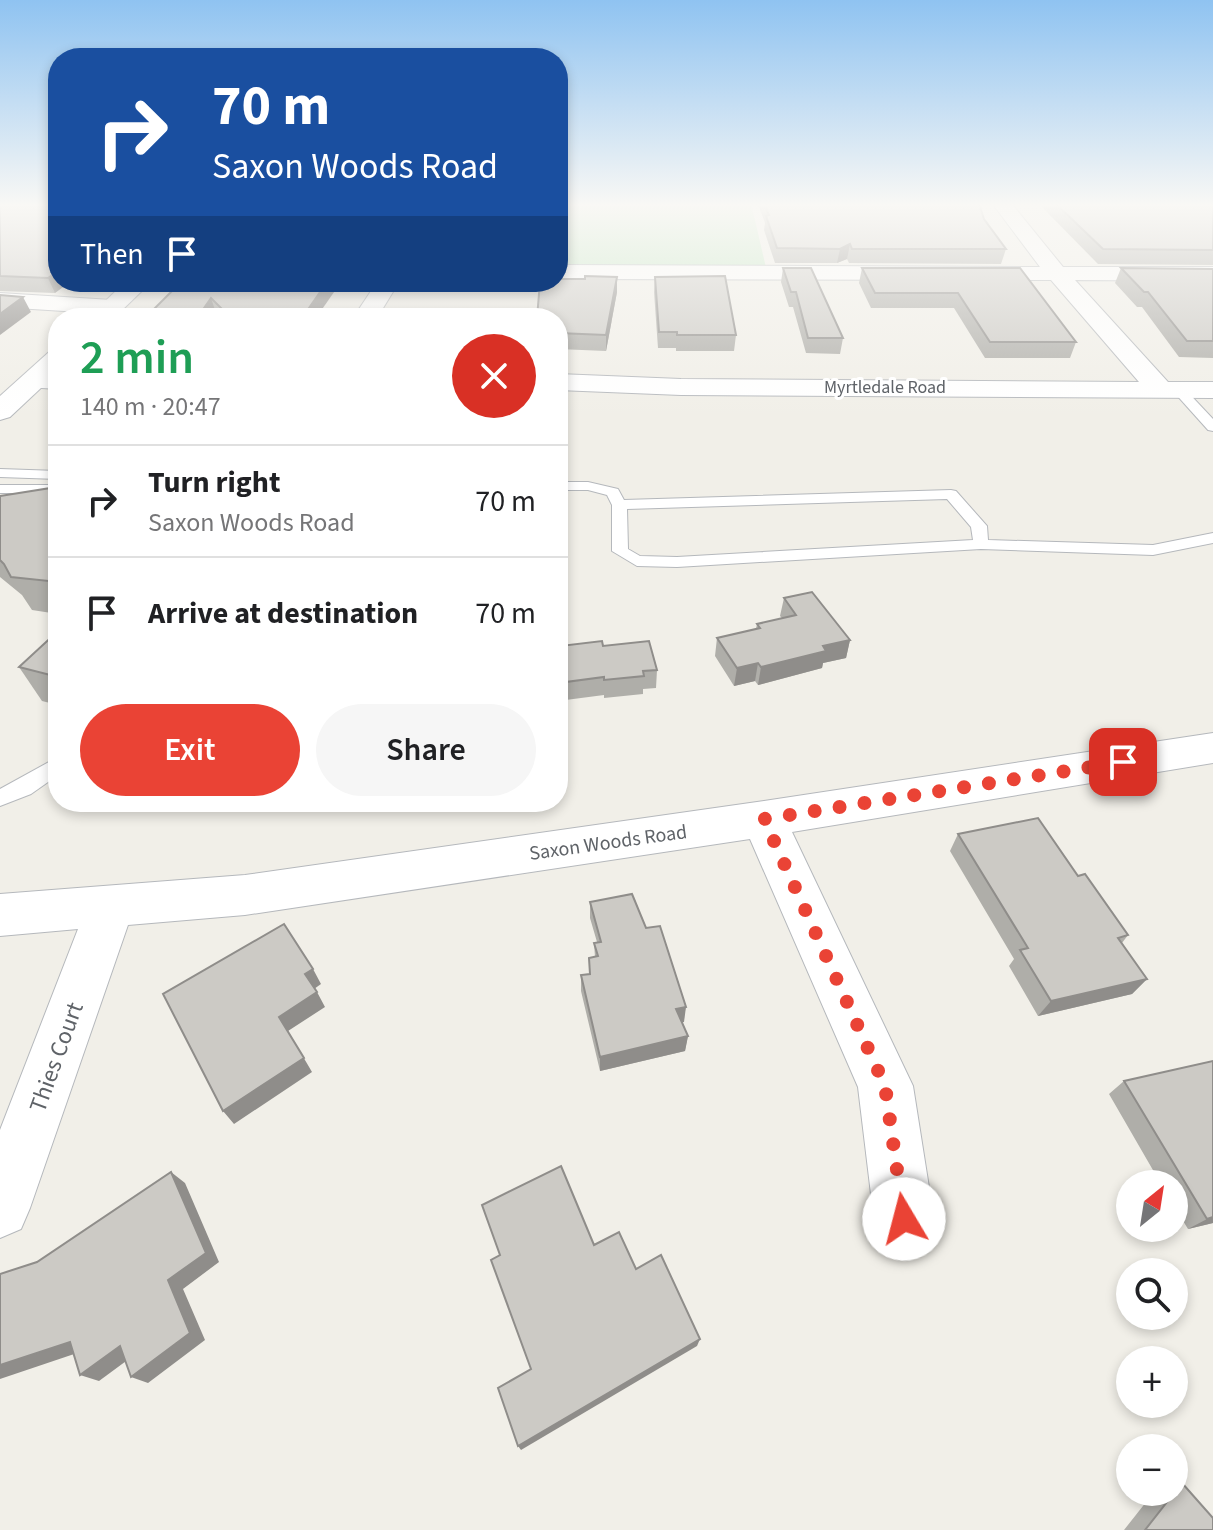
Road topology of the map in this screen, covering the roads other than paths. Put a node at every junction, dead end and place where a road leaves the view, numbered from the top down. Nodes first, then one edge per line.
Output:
1 (1057, 274) edge
2 (128, 292) edge
3 (0, 300) edge
4 (71, 308) edge
5 (110, 308) edge
6 (46, 381) edge
7 (568, 382) edge
8 (1168, 388) junction
9 (1213, 390) edge
10 (0, 411) edge
11 (1213, 427) edge
12 (0, 473) edge
13 (48, 475) edge
14 (568, 486) edge
15 (48, 489) edge
16 (2, 491) edge
17 (619, 505) junction
18 (1213, 538) edge
19 (981, 544) junction
20 (1213, 748) edge
21 (48, 772) edge
22 (0, 798) edge
23 (764, 819) junction
24 (111, 905) junction
25 (0, 915) edge
26 (0, 1208) edge
27 (904, 1219) dead end

1 - 8 street
2 - 5 street
3 - 4 street
6 - 10 street
7 - 8 street, Myrtledale Road
8 - 9 street, Myrtledale Road
8 - 11 lane
12 - 13 lane
14 - 17 lane
15 - 16 lane
17 - 19 lane
17 - 19 lane
18 - 19 lane
20 - 23 street, Saxon Woods Road
21 - 22 lane
23 - 24 street, Saxon Woods Road
23 - 27 street
24 - 25 street, Saxon Woods Road
24 - 26 street, Thies Court

